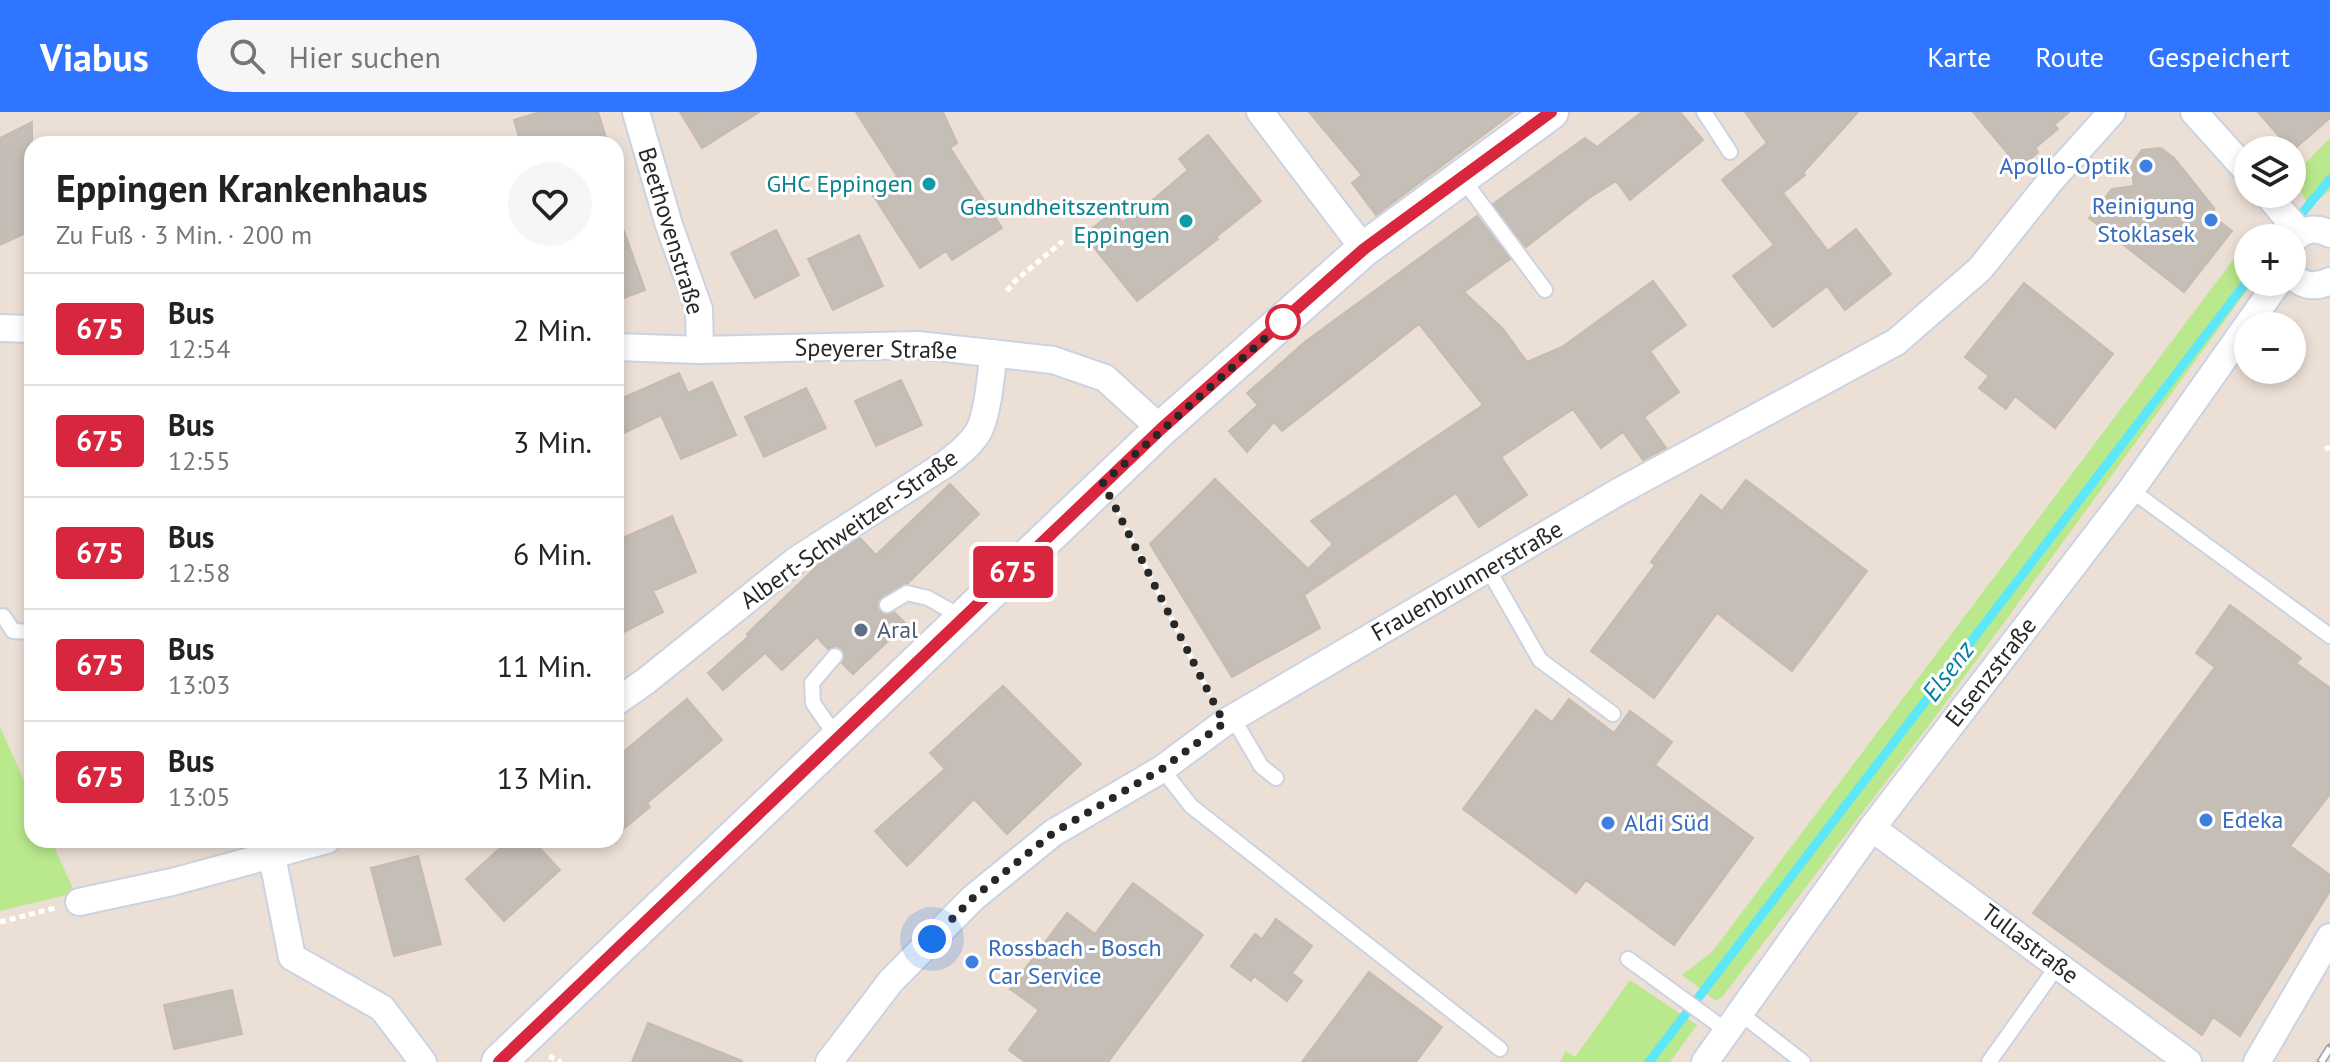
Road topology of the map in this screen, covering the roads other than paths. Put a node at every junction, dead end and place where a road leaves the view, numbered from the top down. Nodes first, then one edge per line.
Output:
1 (636, 112) edge
2 (1260, 112) edge
3 (1551, 112) edge
4 (1704, 112) edge
5 (2112, 112) edge
6 (2194, 112) edge
7 (1730, 152) dead end
8 (2234, 156) edge
9 (1462, 177) junction
10 (2306, 233) edge
11 (2330, 234) edge
12 (1364, 249) junction
13 (2330, 281) edge
14 (2306, 284) edge
15 (1545, 290) dead end
16 (2268, 296) edge
17 (0, 328) edge
18 (24, 329) edge
19 (624, 347) edge
20 (700, 350) junction
21 (993, 353) junction
22 (1161, 429) junction
23 (2131, 490) junction
24 (1488, 569) junction
25 (887, 605) dead end
26 (3, 616) dead end
27 (965, 619) junction
28 (24, 632) edge
29 (2330, 636) edge
30 (835, 656) dead end
31 (624, 696) edge
32 (1613, 714) dead end
33 (1228, 721) junction
34 (838, 739) junction
35 (1162, 769) junction
36 (1276, 778) dead end
37 (1872, 828) junction
38 (269, 848) edge
39 (79, 902) road end
40 (2330, 937) edge
41 (1628, 959) dead end
42 (2058, 965) junction
43 (1734, 1022) junction
44 (1500, 1049) dead end
45 (423, 1062) edge
46 (499, 1062) edge
47 (829, 1062) edge
48 (1705, 1062) edge
49 (1803, 1062) edge
50 (1989, 1062) edge
51 (2188, 1062) edge
52 (2257, 1062) edge

1 - 20 street, Beethovenstraße
2 - 12 street
3 - 9 street
4 - 7 lane
5 - 24 street, Frauenbrunnerstraße
6 - 8 street
9 - 12 street
9 - 15 lane
10 - 11 street
12 - 22 street
13 - 14 street
16 - 23 street, Elsenzstraße
17 - 18 street
19 - 20 street, Speyerer Straße
20 - 21 street, Speyerer Straße
21 - 22 street, Speyerer Straße
21 - 31 street, Albert-Schweitzer-Straße
22 - 27 street
23 - 29 lane
23 - 37 street, Elsenzstraße
24 - 32 lane
24 - 33 street, Frauenbrunnerstraße
25 - 27 lane
26 - 28 lane
27 - 34 street
30 - 34 lane
33 - 35 street, Frauenbrunnerstraße
33 - 36 lane
34 - 46 street
35 - 44 lane
35 - 47 street, Frauenbrunnerstraße
37 - 42 street, Tullastraße
37 - 43 street, Elsenzstraße
38 - 39 street
38 - 45 street
40 - 52 street
41 - 43 lane
42 - 50 lane
42 - 51 street, Tullastraße
43 - 48 street, Elsenzstraße
43 - 49 lane

